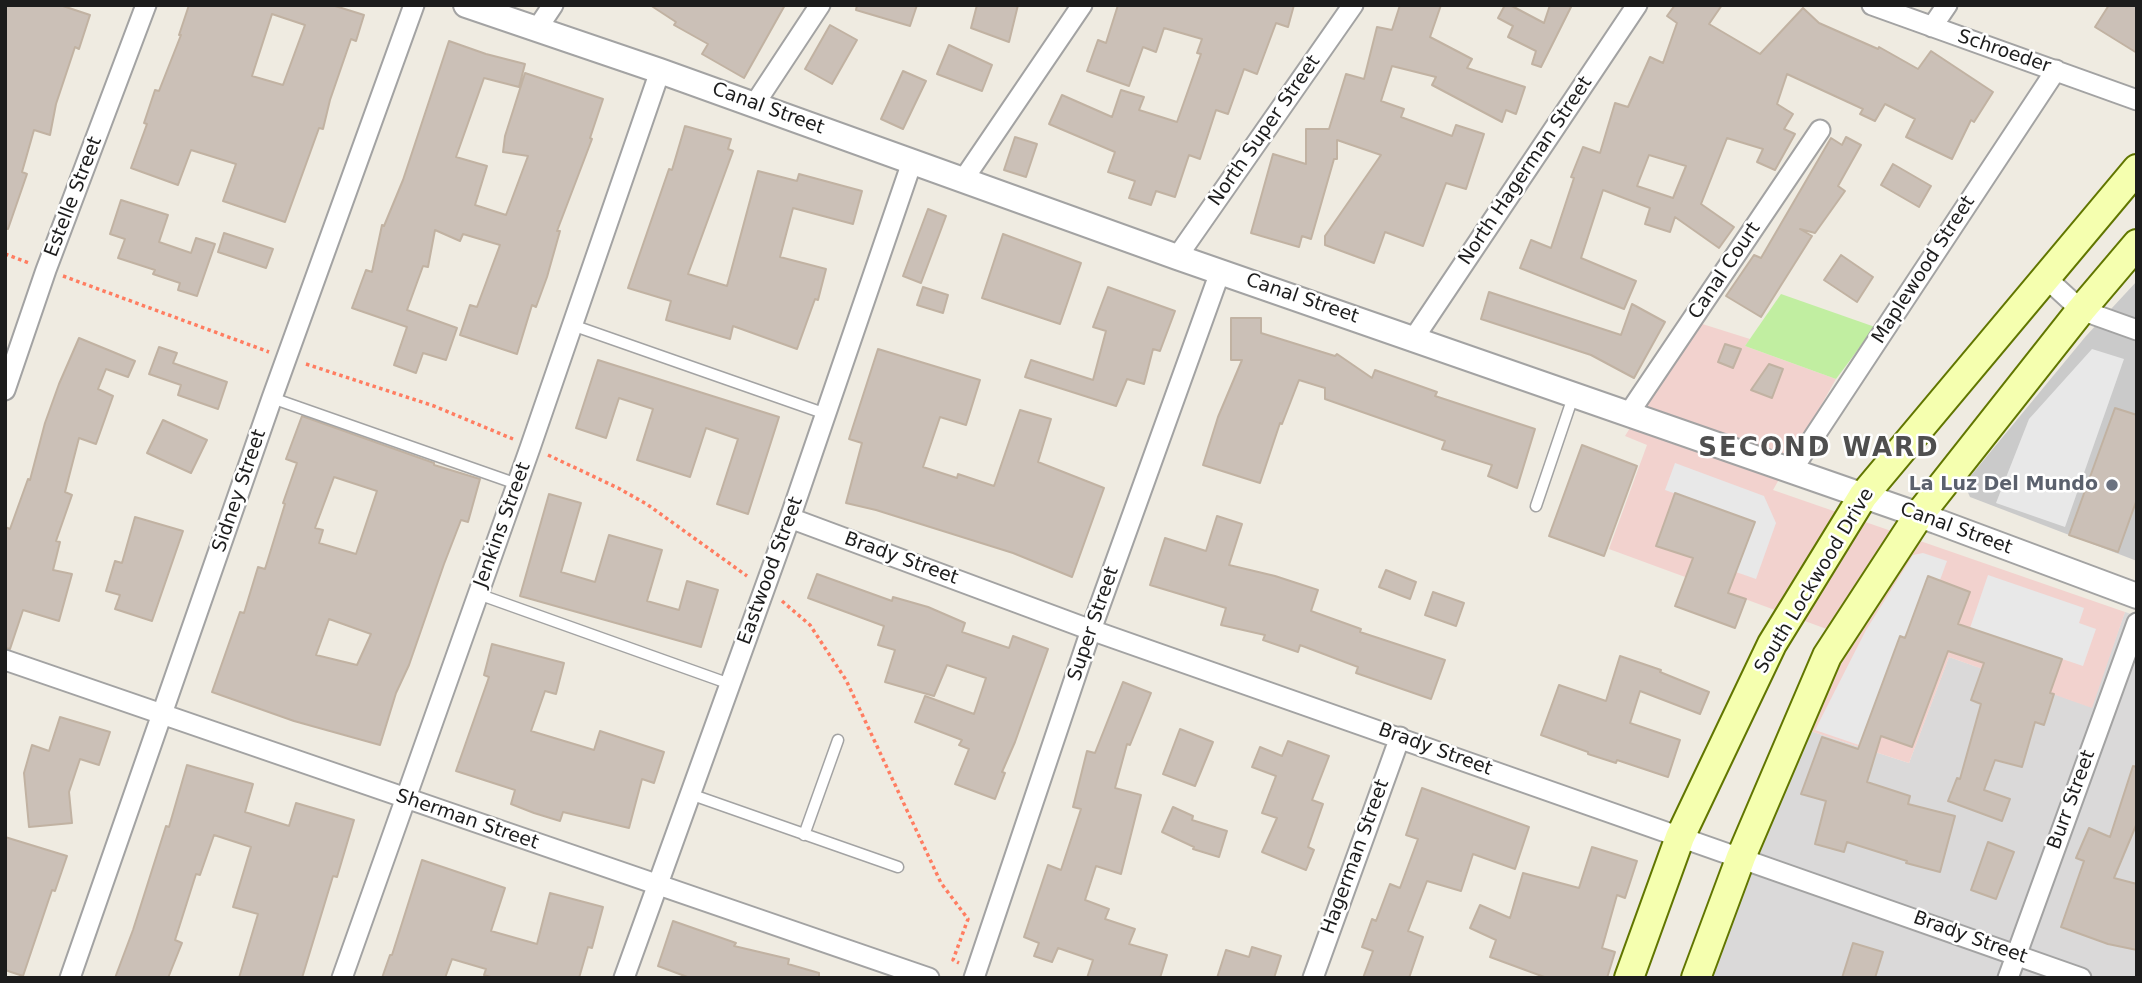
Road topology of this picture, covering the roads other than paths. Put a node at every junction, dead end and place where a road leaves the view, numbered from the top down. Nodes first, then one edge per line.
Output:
1 (146, 5) edge
2 (414, 5) edge
3 (466, 5) edge
4 (553, 5) edge
5 (820, 5) edge
6 (1082, 5) edge
7 (1353, 5) edge
8 (1637, 5) edge
9 (1872, 5) edge
10 (1947, 5) edge
11 (1932, 27) junction
12 (537, 29) junction
13 (2056, 69) junction
14 (660, 71) junction
15 (2137, 100) edge
16 (754, 105) junction
17 (1820, 130) dead end
18 (912, 162) junction
19 (2137, 169) edge
20 (963, 180) junction
21 (2137, 244) edge
22 (1177, 257) junction
23 (1220, 272) junction
24 (2046, 278) junction
25 (2081, 310) junction
26 (572, 325) junction
27 (2137, 330) edge
28 (1414, 338) junction
29 (5, 390) edge
30 (1574, 394) junction
31 (272, 398) junction
32 (1629, 413) junction
33 (826, 414) junction
34 (1792, 470) junction
35 (517, 484) junction
36 (1863, 496) junction
37 (1536, 506) dead end
38 (1919, 515) junction
39 (790, 519) junction
40 (478, 594) junction
41 (2137, 596) edge
42 (2137, 623) edge
43 (1091, 630) junction
44 (5, 660) edge
45 (730, 684) junction
46 (163, 716) junction
47 (1400, 737) junction
48 (838, 740) dead end
49 (690, 794) junction
50 (405, 799) junction
51 (804, 835) junction
52 (1680, 837) junction
53 (1741, 857) junction
54 (898, 867) dead end
55 (656, 885) junction
56 (2016, 954) junction
57 (71, 978) edge
58 (342, 978) edge
59 (624, 978) edge
60 (929, 978) edge
61 (974, 978) edge
62 (1313, 978) edge
63 (1629, 978) edge
64 (1696, 978) edge
65 (2008, 978) edge
66 (2081, 978) edge

1 - 29 street, Estelle Street
2 - 31 street, Sidney Street
3 - 12 street, Canal Street
4 - 12 street
5 - 16 street
6 - 20 street
7 - 22 street, North Super Street
8 - 28 street, North Hagerman Street
9 - 11 street, Schroeder
10 - 11 street
11 - 13 street, Schroeder
12 - 14 street, Canal Street
13 - 15 street, Schroeder
13 - 34 street, Maplewood Street
14 - 16 street, Canal Street
14 - 26 street, Jenkins Street
16 - 18 street, Canal Street
17 - 32 street, Canal Court
18 - 20 street, Canal Street
18 - 33 street, Eastwood Street
19 - 24 main road, South Lockwood Drive
20 - 22 street, Canal Street
21 - 25 main road
22 - 23 street, Canal Street
23 - 28 street, Canal Street
23 - 43 street, Super Street
24 - 25 street
24 - 36 main road, South Lockwood Drive
25 - 27 street
25 - 38 main road
26 - 33 lane
26 - 35 street, Jenkins Street
28 - 30 street, Canal Street
30 - 32 street, Canal Street
30 - 37 lane
31 - 35 lane
31 - 46 street, Sidney Street
32 - 34 street, Canal Street
33 - 39 street, Eastwood Street
34 - 36 street, Canal Street
35 - 40 street, Jenkins Street
36 - 38 street, Canal Street
36 - 52 main road, South Lockwood Drive
38 - 41 street, Canal Street
38 - 53 main road
39 - 43 street, Brady Street
39 - 45 street, Eastwood Street
40 - 45 lane
40 - 50 street, Jenkins Street
42 - 56 street, Burr Street
43 - 47 street, Brady Street
43 - 61 street, Super Street
44 - 46 street, Sherman Street
45 - 49 street, Eastwood Street
46 - 50 street, Sherman Street
46 - 57 street, Sidney Street
47 - 52 street, Brady Street
47 - 62 street, Hagerman Street
48 - 51 lane
49 - 51 lane
49 - 55 street, Eastwood Street
50 - 55 street, Sherman Street
50 - 58 street, Jenkins Street
51 - 54 lane
52 - 53 street, Brady Street
52 - 63 main road, South Lockwood Drive
53 - 56 street, Brady Street
53 - 64 main road
55 - 59 street, Eastwood Street
55 - 60 street, Sherman Street
56 - 65 street, Burr Street
56 - 66 street, Brady Street

